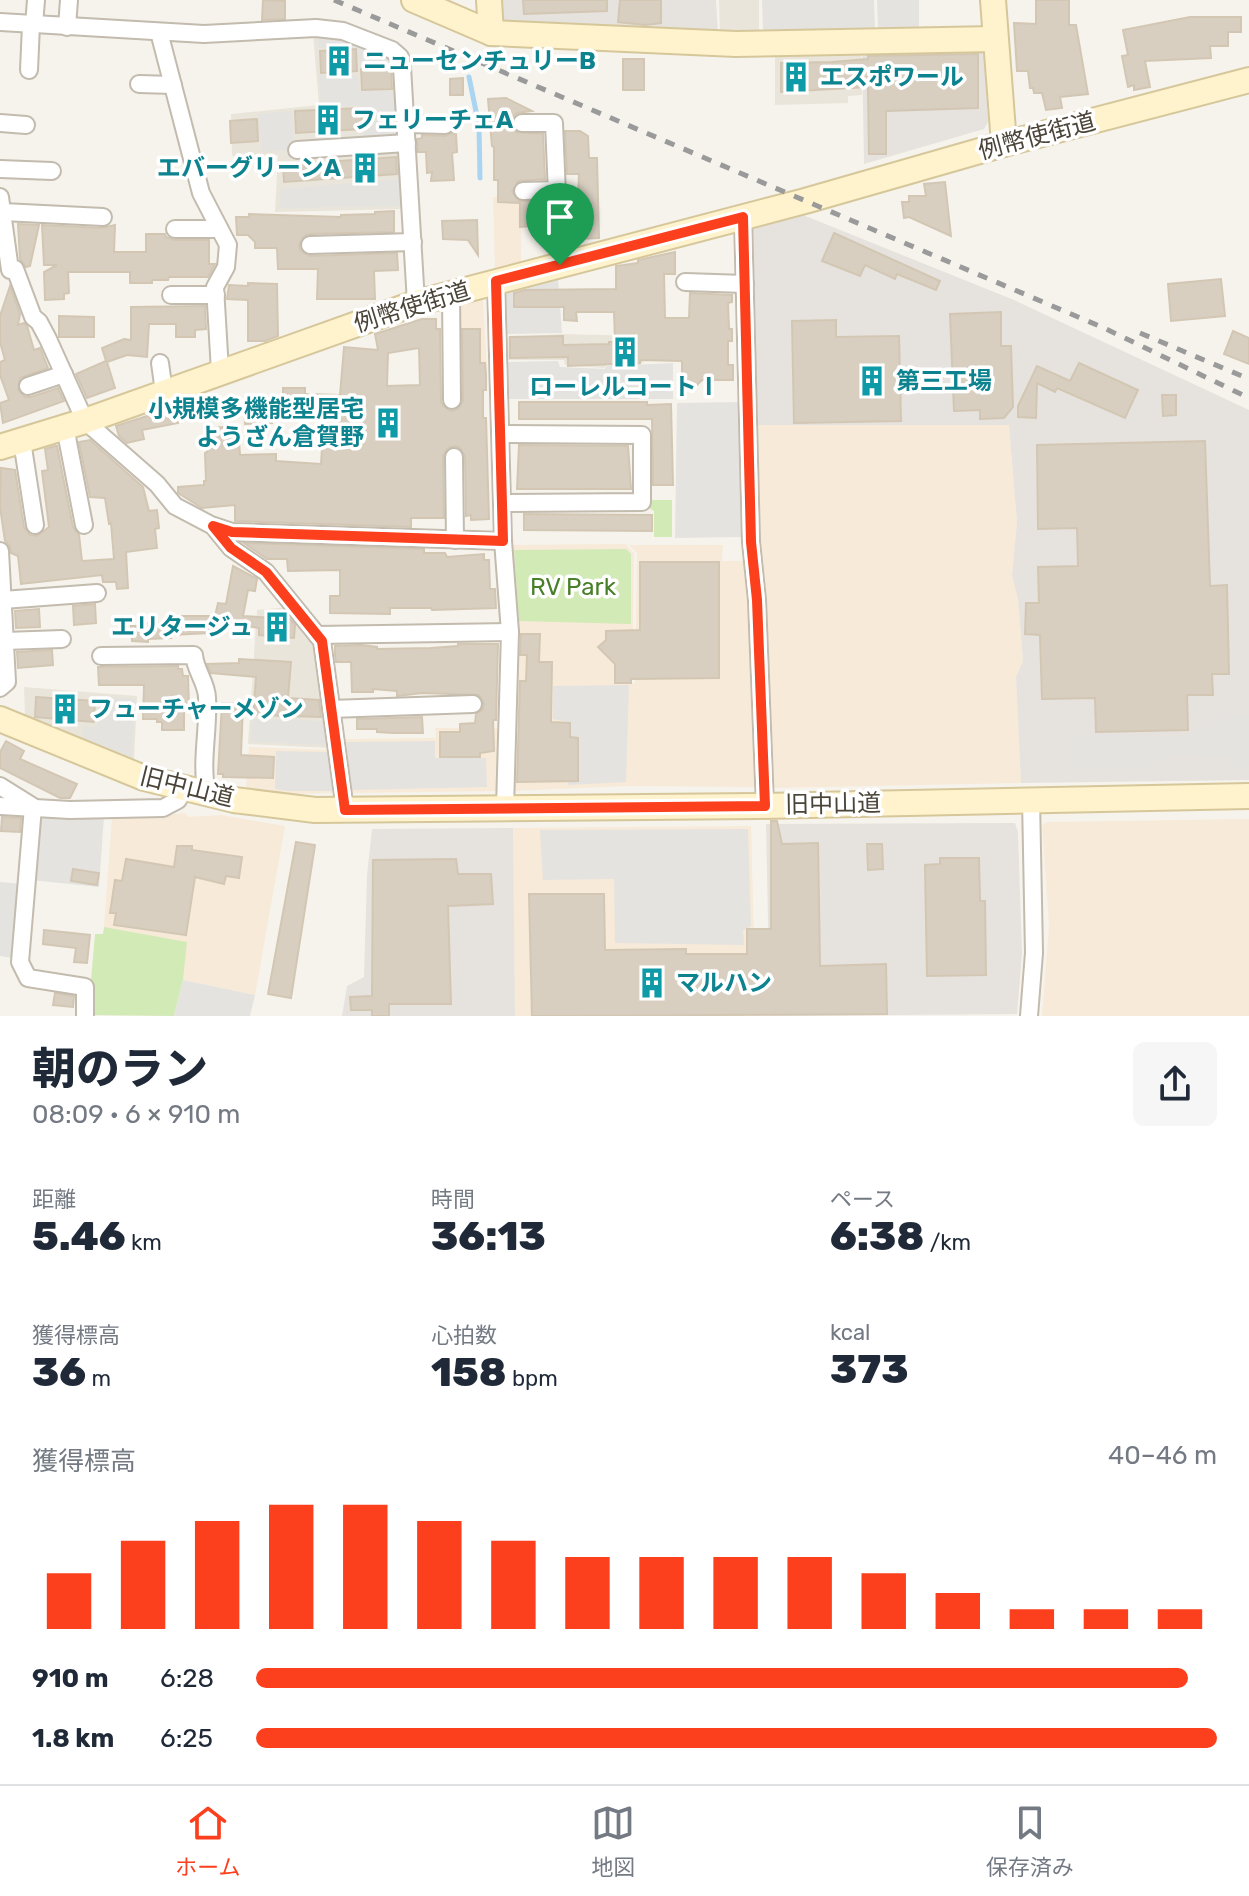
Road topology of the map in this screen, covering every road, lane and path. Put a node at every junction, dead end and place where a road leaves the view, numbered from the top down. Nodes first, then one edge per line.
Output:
1 (36, 0) edge
2 (69, 0) edge
3 (414, 0) edge
4 (489, 0) edge
5 (993, 0) edge
6 (0, 22) edge
7 (33, 25) junction
8 (67, 27) junction
9 (159, 32) junction
10 (491, 33) junction
11 (994, 39) junction
12 (29, 70) dead end
13 (1249, 80) edge
14 (139, 84) dead end
15 (173, 85) junction
16 (0, 123) edge
17 (522, 123) dead end
18 (406, 124) junction
19 (26, 125) dead end
20 (445, 125) dead end
21 (407, 143) junction
22 (1004, 144) junction
23 (297, 150) dead end
24 (0, 169) edge
25 (52, 171) dead end
26 (557, 190) junction
27 (523, 191) dead end
28 (2, 205) edge
29 (103, 217) dead end
30 (743, 217) junction
31 (175, 229) dead end
32 (219, 229) junction
33 (413, 242) junction
34 (310, 245) dead end
35 (560, 265) junction
36 (496, 281) junction
37 (685, 282) dead end
38 (745, 284) junction
39 (451, 293) junction
40 (171, 295) dead end
41 (216, 295) junction
42 (416, 303) junction
43 (160, 363) dead end
44 (220, 371) junction
45 (64, 374) junction
46 (28, 386) dead end
47 (164, 392) junction
48 (452, 400) dead end
49 (75, 424) junction
50 (500, 434) junction
51 (11, 444) edge
52 (454, 457) dead end
53 (502, 503) junction
54 (35, 525) dead end
55 (84, 525) dead end
56 (213, 526) junction
57 (455, 540) junction
58 (503, 541) junction
59 (0, 551) edge
60 (97, 593) dead end
61 (3, 600) junction
62 (510, 632) junction
63 (317, 635) junction
64 (62, 639) dead end
65 (5, 641) junction
66 (101, 656) dead end
67 (0, 688) edge
68 (473, 704) dead end
69 (331, 709) junction
70 (0, 719) edge
71 (0, 786) edge
72 (196, 792) junction
73 (1249, 796) edge
74 (1031, 799) junction
75 (0, 806) edge
76 (765, 806) junction
77 (33, 807) junction
78 (505, 808) junction
79 (345, 810) junction
80 (85, 1016) edge
81 (1029, 1016) edge

1 - 7 street
2 - 8 street
3 - 10 main road
4 - 10 main road
5 - 11 main road
6 - 7 street
7 - 8 street
7 - 12 street
8 - 9 street
9 - 15 street
9 - 18 street
10 - 11 main road
11 - 22 main road
13 - 22 main road, 例幣使街道
14 - 15 street
15 - 32 street
16 - 19 street
17 - 26 street
18 - 20 street
18 - 21 street
21 - 23 street
21 - 33 street
22 - 30 main road, 例幣使街道
24 - 25 street
26 - 27 street
26 - 35 street
28 - 29 street
28 - 45 street
30 - 35 main road, 例幣使街道
30 - 38 street
31 - 32 street
32 - 41 street
33 - 34 street
33 - 42 street
35 - 36 main road, 例幣使街道
36 - 39 main road, 例幣使街道
36 - 50 street
37 - 38 street
38 - 76 street
39 - 42 main road, 例幣使街道
39 - 48 street
40 - 41 street
41 - 44 street
42 - 44 main road, 例幣使街道
43 - 47 street
44 - 47 main road, 例幣使街道
45 - 46 street
45 - 49 street
47 - 49 main road, 例幣使街道
49 - 51 main road, 例幣使街道
49 - 55 street
49 - 56 street
50 - 53 street
50 - 53 street
51 - 54 street
52 - 57 street
53 - 58 street
56 - 57 street
56 - 63 street
57 - 58 street
58 - 62 street
59 - 61 street
60 - 61 street
61 - 65 street
62 - 63 street
62 - 78 street
63 - 69 street
64 - 65 street
65 - 67 street
66 - 72 street
68 - 69 street
69 - 79 street
70 - 72 main road, 旧中山道
71 - 77 street
72 - 77 street
72 - 79 main road, 旧中山道
73 - 74 main road, 旧中山道
74 - 76 main road, 旧中山道
74 - 81 street
75 - 77 street
76 - 78 main road, 旧中山道
77 - 80 street
78 - 79 main road, 旧中山道

